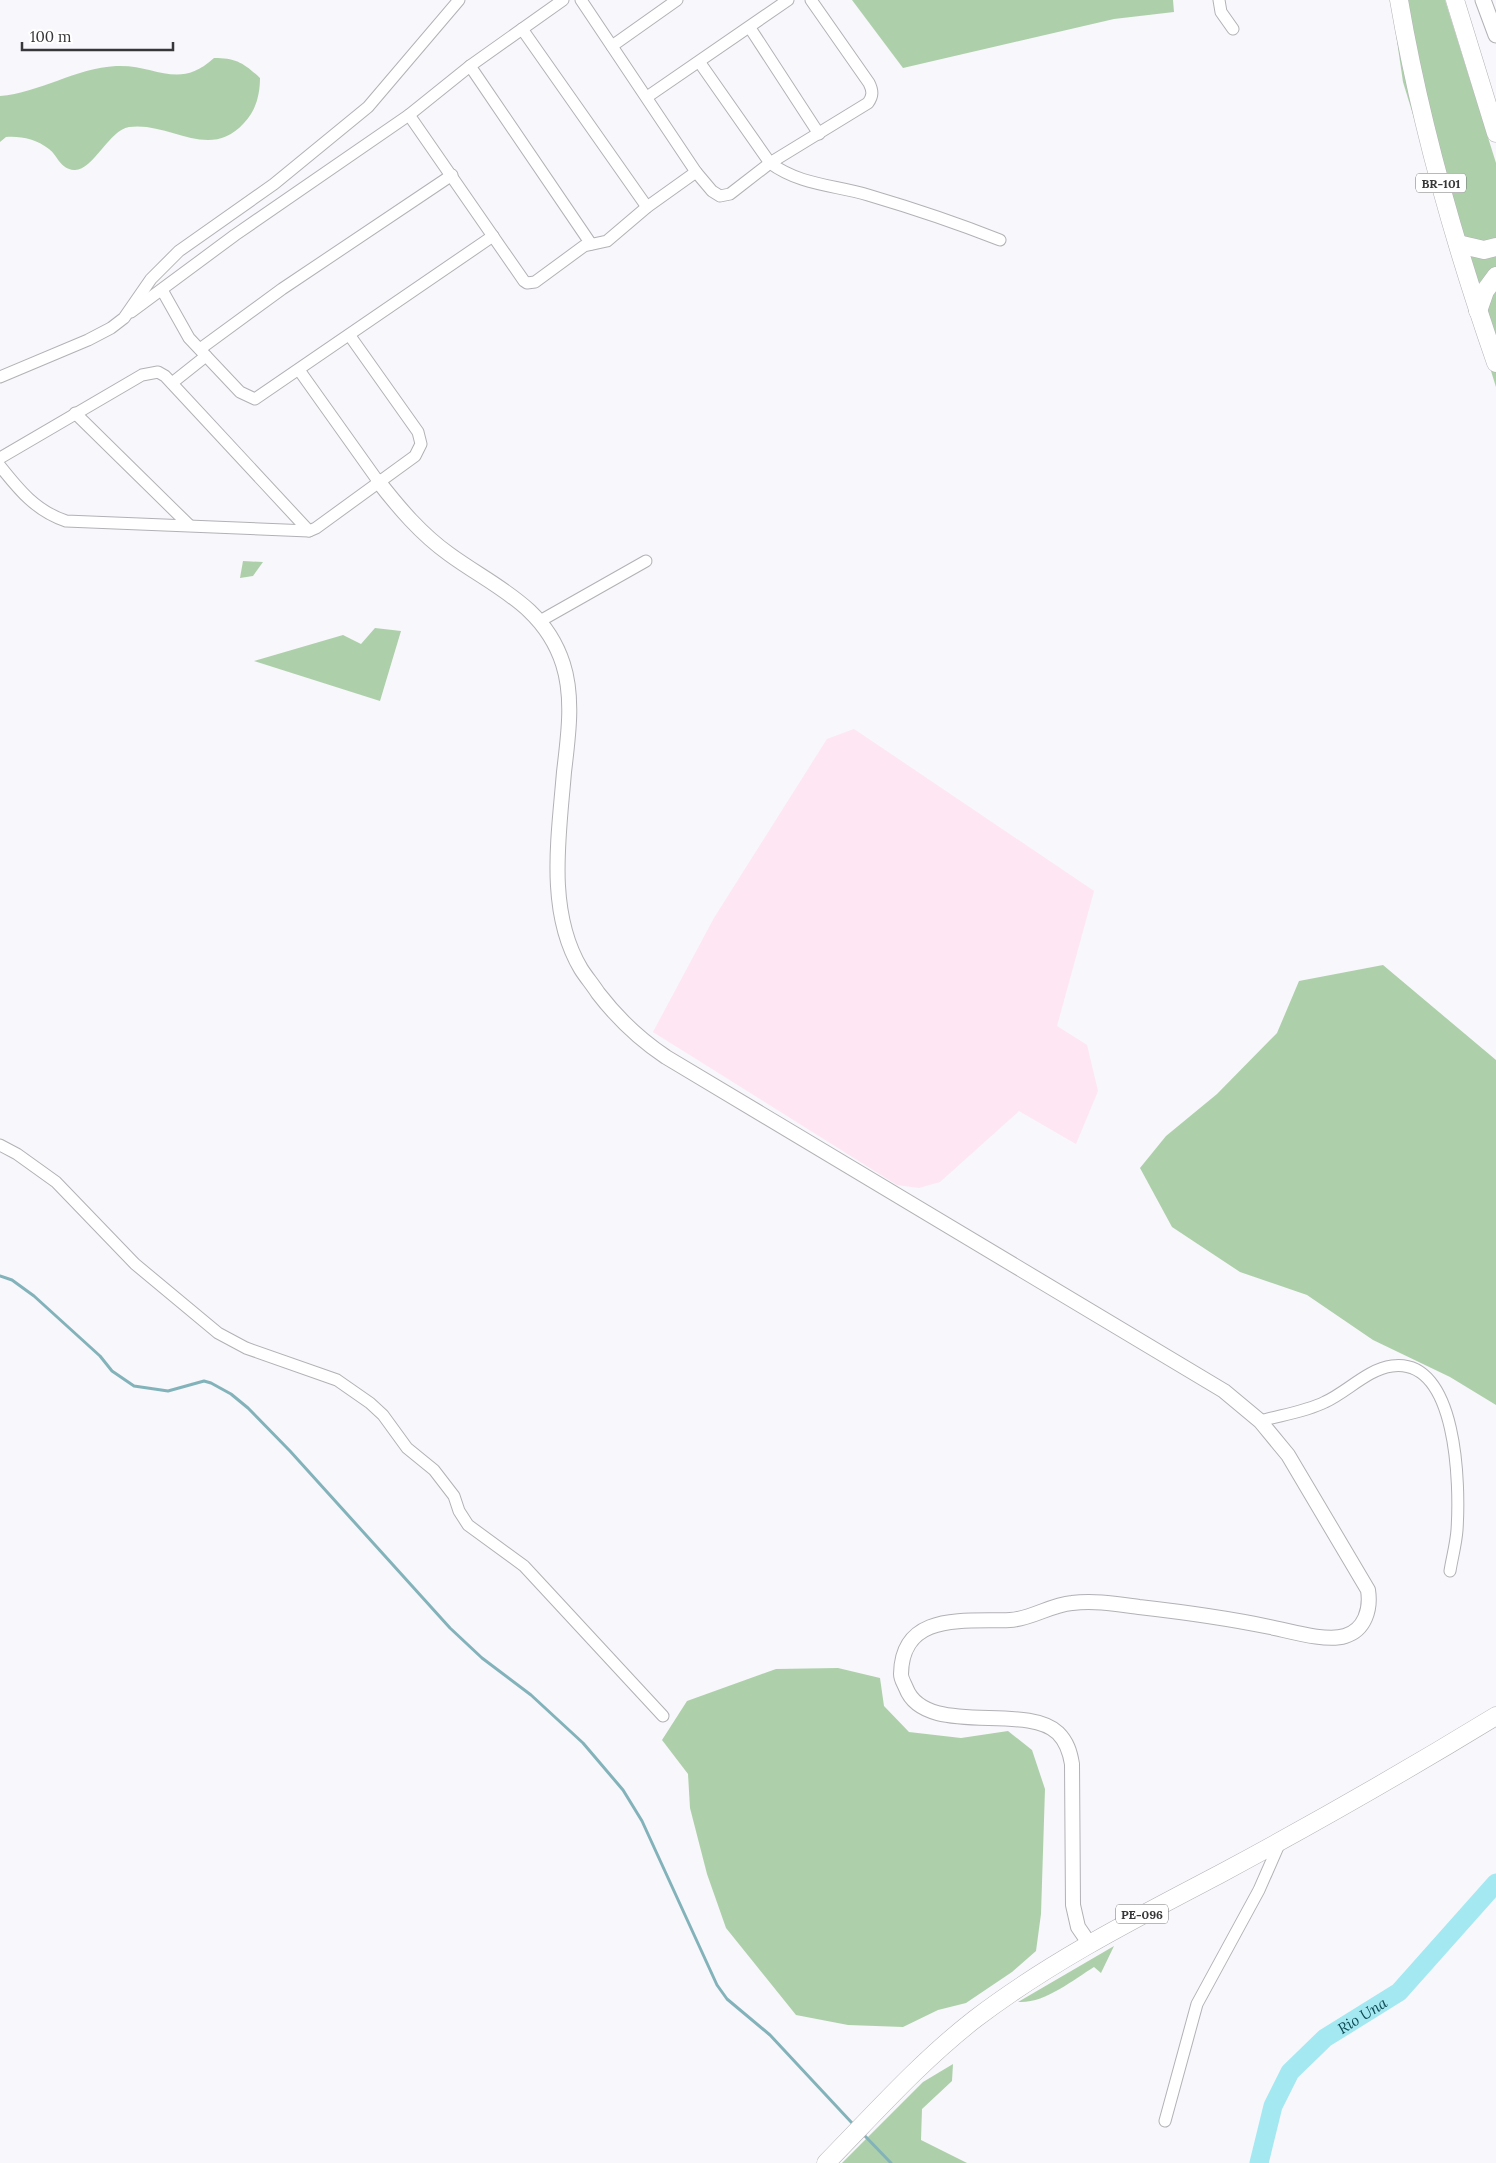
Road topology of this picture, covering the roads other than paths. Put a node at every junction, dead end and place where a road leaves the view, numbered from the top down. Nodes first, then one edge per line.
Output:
1 (459, 0) edge
2 (563, 0) edge
3 (581, 0) edge
4 (677, 0) edge
5 (788, 0) edge
6 (811, 0) edge
7 (1219, 0) edge
8 (1399, 0) edge
9 (1455, 0) edge
10 (1483, 0) edge
11 (750, 28) junction
12 (522, 29) junction
13 (1232, 29) dead end
14 (1496, 35) edge
15 (612, 46) junction
16 (700, 63) junction
17 (470, 66) junction
18 (647, 97) junction
19 (409, 115) junction
20 (819, 134) junction
21 (1496, 134) edge
22 (770, 163) junction
23 (696, 172) junction
24 (452, 175) junction
25 (647, 207) junction
26 (493, 236) junction
27 (1000, 240) dead end
28 (591, 244) junction
29 (1458, 244) junction
30 (1496, 247) edge
31 (1496, 276) edge
32 (162, 290) junction
33 (1478, 311) junction
34 (124, 318) junction
35 (350, 336) junction
36 (203, 352) junction
37 (1496, 363) edge
38 (299, 370) junction
39 (0, 377) edge
40 (172, 383) junction
41 (75, 413) junction
42 (0, 458) edge
43 (0, 466) edge
44 (378, 481) junction
45 (189, 525) junction
46 (309, 531) junction
47 (646, 561) dead end
48 (540, 621) junction
49 (0, 1145) edge
50 (1260, 1421) junction
51 (1450, 1571) dead end
52 (663, 1716) dead end
53 (1496, 1716) edge
54 (1281, 1840) junction
55 (1089, 1943) junction
56 (1165, 2121) dead end
57 (826, 2163) edge

1 - 34 street
2 - 12 street
3 - 15 street
4 - 15 street
5 - 11 street
6 - 20 street
7 - 13 street
8 - 29 main road, BR-101
9 - 21 main road
10 - 14 main road
11 - 16 street
11 - 20 street
12 - 17 street
12 - 25 street
15 - 18 street
16 - 18 street
16 - 22 street
17 - 19 street
17 - 28 street
18 - 23 street
19 - 24 street
19 - 32 street
20 - 22 street
22 - 23 street
22 - 27 street
23 - 25 street
24 - 26 street
24 - 36 street
25 - 28 street
26 - 28 street
26 - 35 street
29 - 30 main road
29 - 33 main road, BR-101
31 - 33 main road
32 - 34 street
32 - 36 street
33 - 37 main road, BR-101
34 - 39 street
35 - 38 street
35 - 44 street
36 - 38 street
36 - 40 street
38 - 44 street
40 - 41 street
40 - 46 street
41 - 42 street
41 - 45 street
43 - 45 street
44 - 46 street
44 - 48 street
45 - 46 street
47 - 48 street
48 - 50 street
49 - 52 street
50 - 51 street
50 - 55 street
53 - 54 main road, PE-096
54 - 55 main road, PE-096
54 - 56 street
55 - 57 main road, PE-096

